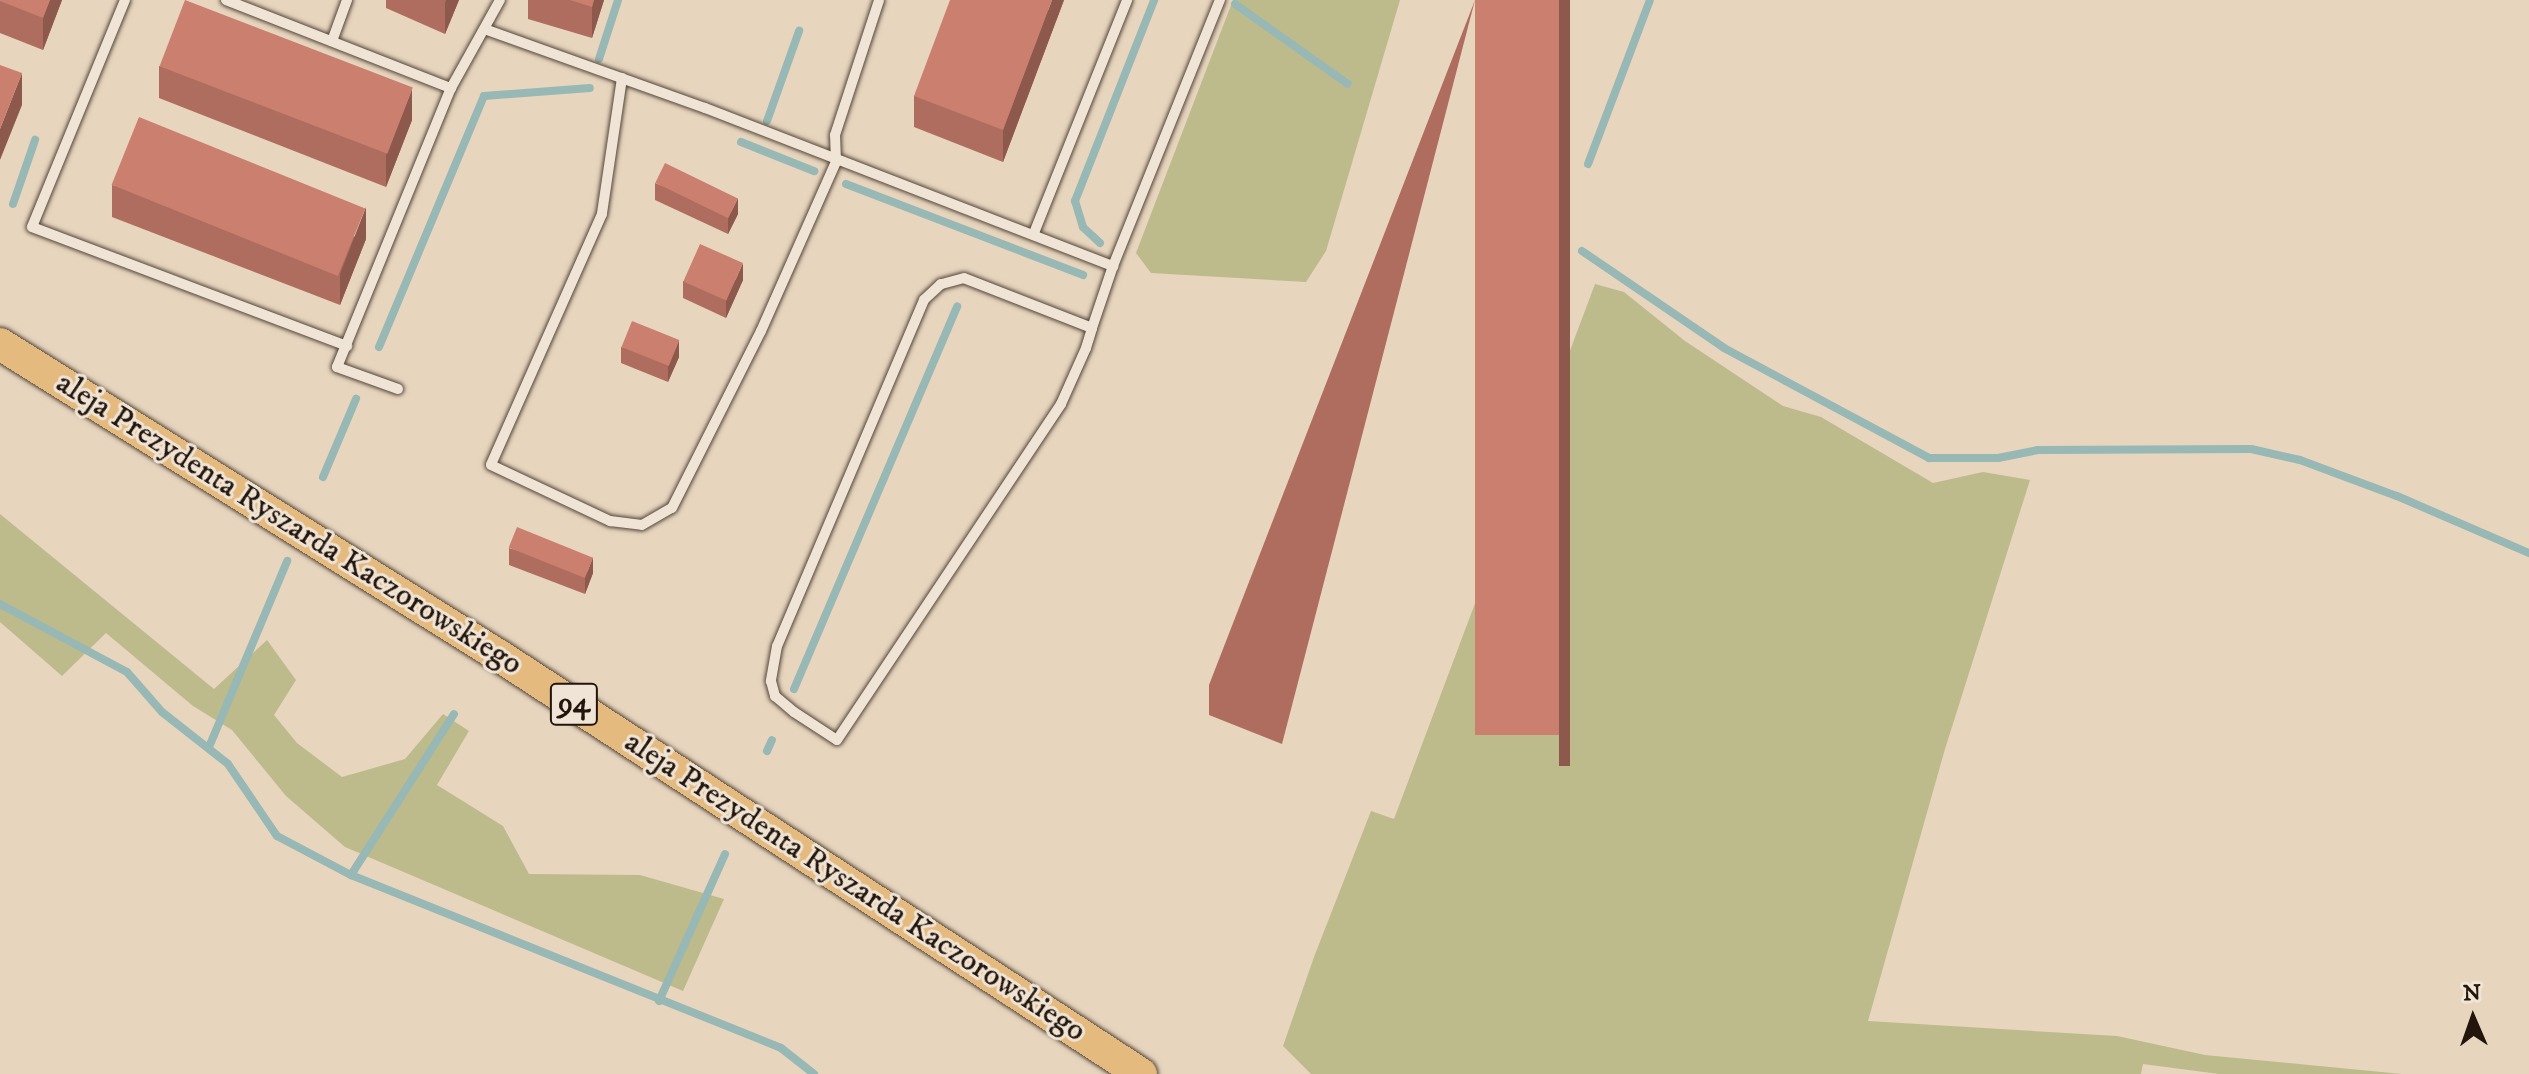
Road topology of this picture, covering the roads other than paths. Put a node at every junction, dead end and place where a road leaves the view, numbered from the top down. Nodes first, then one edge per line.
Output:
1 (125, 0) edge
2 (226, 0) edge
3 (347, 0) edge
4 (500, 0) edge
5 (879, 0) edge
6 (1127, 0) edge
7 (1220, 0) edge
8 (487, 30) junction
9 (332, 41) junction
10 (622, 78) junction
11 (451, 88) junction
12 (836, 162) junction
13 (1034, 233) junction
14 (1113, 266) junction
15 (1092, 328) junction
16 (0, 344) edge
17 (347, 346) junction
18 (398, 389) dead end
19 (1141, 1074) edge

1 - 17 lane
2 - 9 lane
3 - 9 lane
4 - 8 lane
5 - 12 lane
6 - 13 lane
7 - 14 lane
8 - 10 lane
8 - 11 lane
9 - 11 lane
10 - 12 lane
10 - 12 lane
11 - 17 lane
12 - 13 lane
13 - 14 lane
14 - 15 lane
15 - 15 lane
16 - 19 main road, aleja Prezydenta Ryszarda Kaczorowskiego / 94
17 - 18 lane

